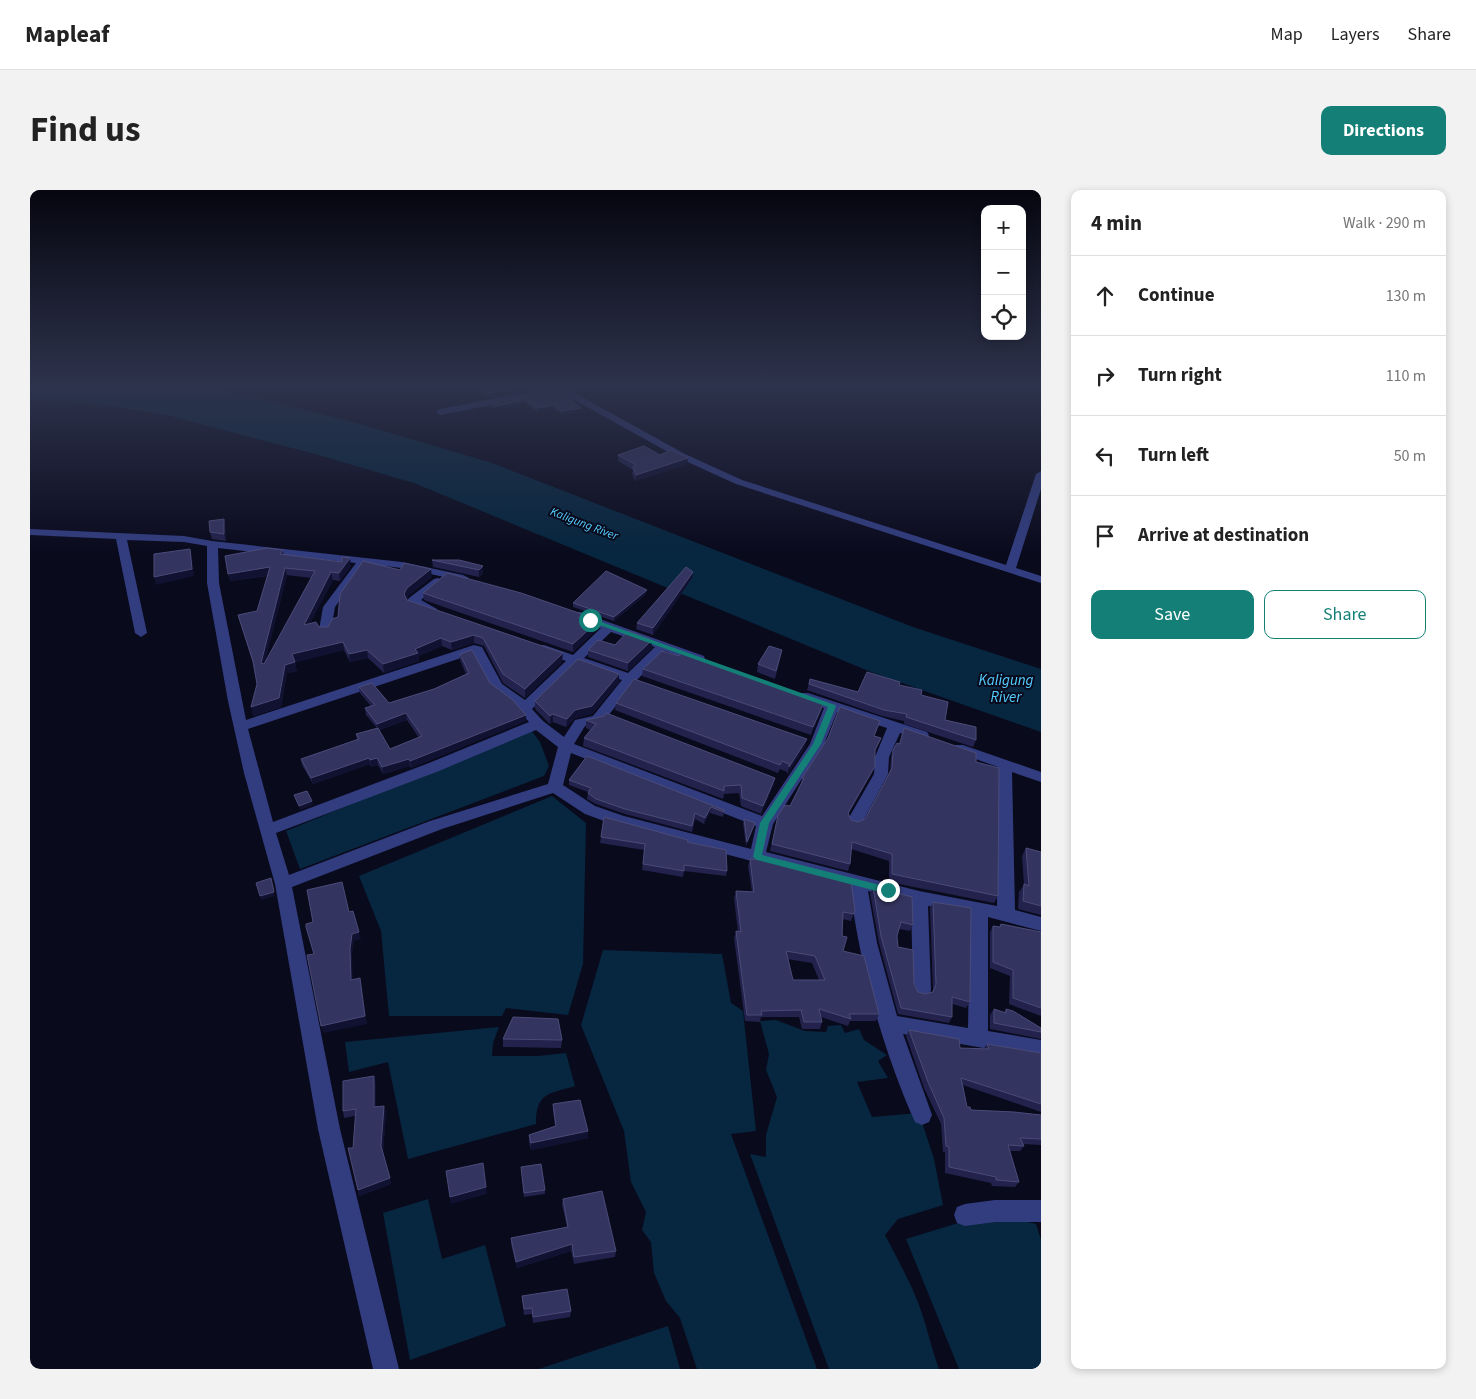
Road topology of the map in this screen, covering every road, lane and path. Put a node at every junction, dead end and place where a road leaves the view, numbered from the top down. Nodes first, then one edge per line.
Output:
1 (657, 442) edge
2 (1041, 474) edge
3 (30, 532) edge
4 (121, 537) junction
5 (209, 543) junction
6 (363, 561) junction
7 (1010, 570) junction
8 (445, 574) junction
9 (1041, 580) edge
10 (479, 582) edge
11 (572, 613) edge
12 (442, 614) edge
13 (609, 627) junction
14 (325, 630) edge
15 (141, 633) dead end
16 (530, 644) edge
17 (663, 646) junction
18 (575, 659) junction
19 (707, 662) edge
20 (630, 678) junction
21 (649, 685) edge
22 (788, 690) edge
23 (832, 706) junction
24 (525, 708) junction
25 (603, 713) junction
26 (620, 719) edge
27 (538, 724) junction
28 (895, 726) junction
29 (241, 727) junction
30 (930, 738) edge
31 (948, 744) edge
32 (566, 746) junction
33 (1005, 764) junction
34 (1041, 777) edge
35 (773, 778) edge
36 (790, 785) junction
37 (555, 787) junction
38 (855, 821) edge
39 (765, 823) junction
40 (268, 830) junction
41 (757, 857) junction
42 (858, 883) junction
43 (283, 884) junction
44 (919, 898) junction
45 (979, 908) junction
46 (1006, 915) junction
47 (1041, 924) edge
48 (922, 990) dead end
49 (888, 1023) junction
50 (978, 1038) junction
51 (1041, 1049) edge
52 (922, 1115) dead end
53 (1041, 1211) edge
54 (965, 1215) dead end
55 (386, 1369) edge

1 - 7 street
2 - 7 street
3 - 4 street
4 - 5 street
4 - 15 street
5 - 6 street
5 - 29 street
6 - 8 street
6 - 14 street
7 - 9 street
8 - 10 street
8 - 12 street
11 - 13 street
13 - 17 street
13 - 18 street
16 - 18 street
17 - 19 street
17 - 20 street
18 - 20 street
18 - 24 street
20 - 21 street
20 - 25 street
22 - 23 street
23 - 28 street
23 - 36 street
24 - 27 street
24 - 29 street
25 - 26 street
25 - 32 street
27 - 32 street
27 - 40 street
28 - 30 street
28 - 38 street
29 - 40 street
31 - 33 street
32 - 37 street
32 - 39 street
33 - 34 street
33 - 46 street
35 - 36 street
36 - 39 street
37 - 41 street
37 - 43 street
39 - 41 street
40 - 43 street
41 - 42 street
42 - 44 street
42 - 49 street
43 - 55 street
44 - 45 street
44 - 48 street
45 - 46 street
45 - 50 street
46 - 47 street
49 - 50 street
49 - 52 street
50 - 51 street
53 - 54 street

